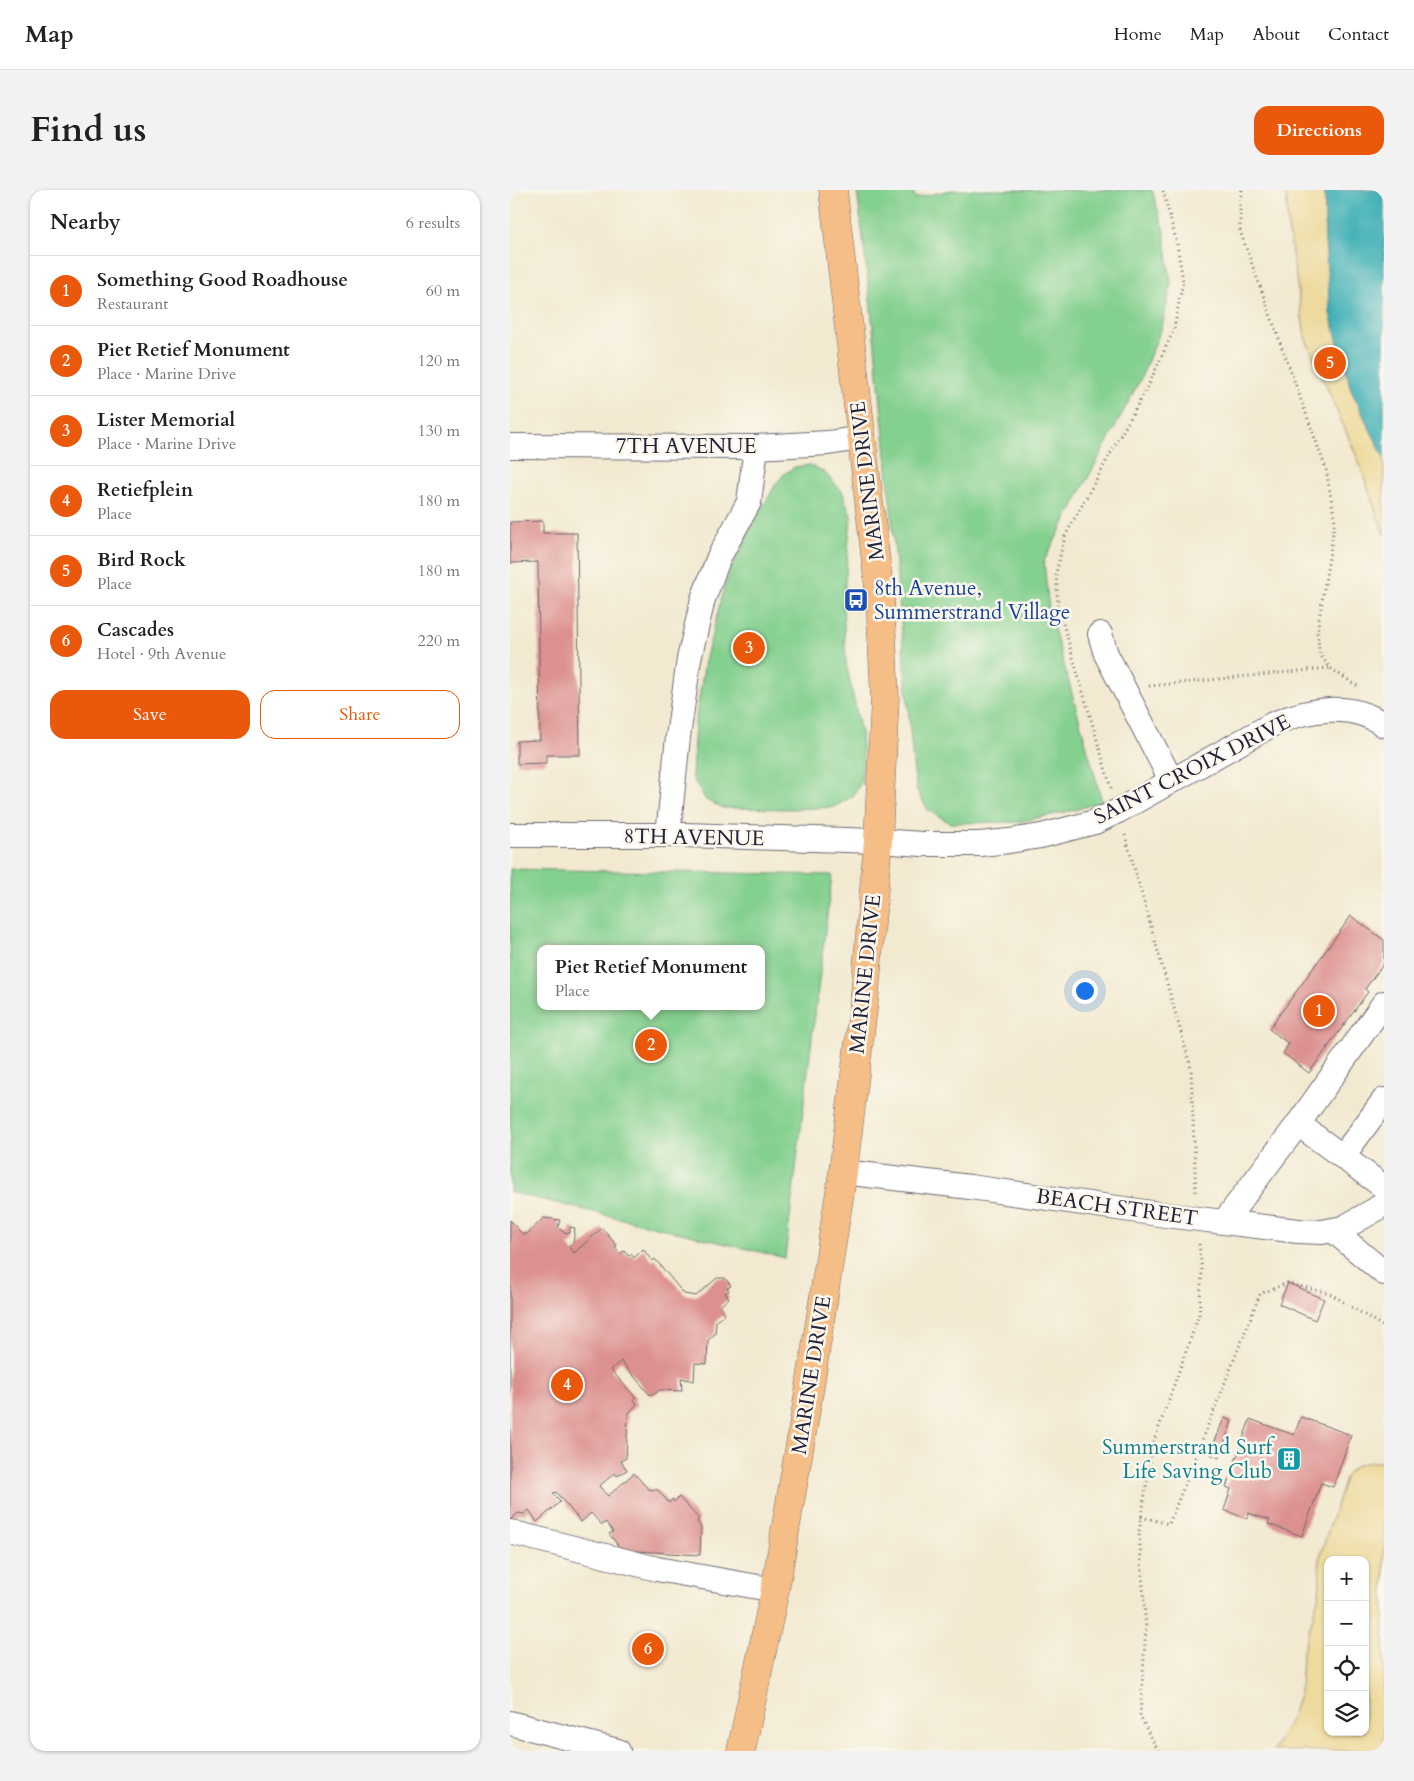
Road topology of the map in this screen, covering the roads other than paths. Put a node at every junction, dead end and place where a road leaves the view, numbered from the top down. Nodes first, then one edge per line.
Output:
1 (833, 190) edge
2 (862, 438) junction
3 (510, 446) edge
4 (756, 447) junction
5 (1100, 634) dead end
6 (1384, 725) edge
7 (1171, 780) junction
8 (510, 835) edge
9 (668, 835) junction
10 (878, 841) junction
11 (1384, 1003) edge
12 (1384, 1100) edge
13 (1298, 1124) junction
14 (1343, 1156) junction
15 (843, 1172) junction
16 (1384, 1187) edge
17 (1384, 1202) edge
18 (1224, 1222) junction
19 (1334, 1231) junction
20 (1384, 1273) edge
21 (510, 1532) edge
22 (775, 1590) junction
23 (510, 1723) edge
24 (618, 1751) edge
25 (741, 1751) edge

1 - 2 main road, MARINE DRIVE
2 - 4 street, 7TH AVENUE
2 - 10 main road, MARINE DRIVE
3 - 4 street, 7TH AVENUE
4 - 9 street
5 - 7 street
6 - 7 street, SAINT CROIX DRIVE
7 - 10 street, SAINT CROIX DRIVE
8 - 9 street, 8TH AVENUE
9 - 10 street, 8TH AVENUE
10 - 15 main road, MARINE DRIVE
11 - 13 street
12 - 14 street
13 - 14 street
13 - 18 street
14 - 16 street
15 - 18 street, BEACH STREET
15 - 22 main road, MARINE DRIVE
17 - 19 street, BEACH STREET
18 - 19 street, BEACH STREET
19 - 20 street
21 - 22 street
22 - 25 main road, MARINE DRIVE
23 - 24 street

